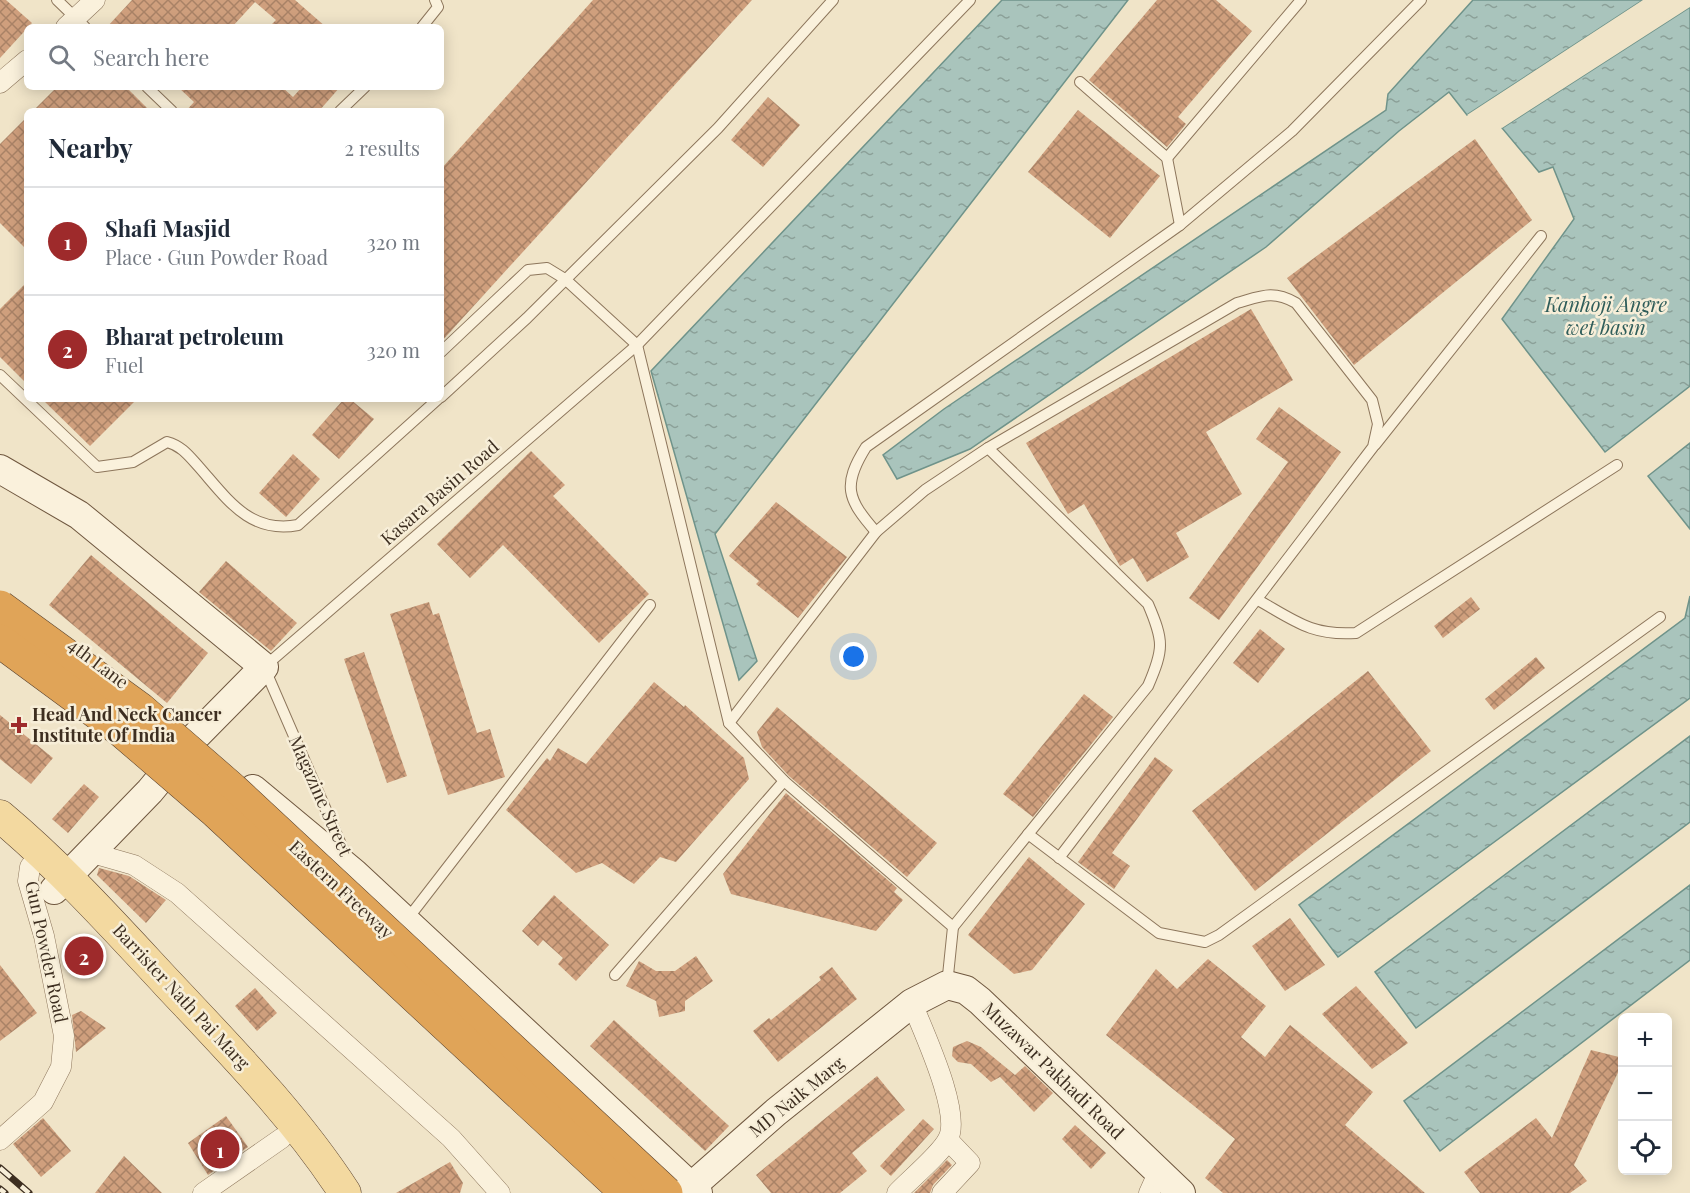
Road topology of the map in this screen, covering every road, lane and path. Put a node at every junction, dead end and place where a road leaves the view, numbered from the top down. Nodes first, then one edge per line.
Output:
1 (57, 0) edge
2 (95, 0) edge
3 (833, 0) edge
4 (970, 0) edge
5 (1301, 0) edge
6 (1421, 0) edge
7 (439, 2) edge
8 (76, 24) edge
9 (424, 24) edge
10 (24, 63) edge
11 (1080, 82) dead end
12 (0, 83) edge
13 (150, 90) edge
14 (362, 90) edge
15 (169, 108) edge
16 (343, 108) edge
17 (1167, 158) junction
18 (1180, 225) junction
19 (1541, 236) dead end
20 (565, 279) junction
21 (637, 345) junction
22 (444, 349) edge
23 (0, 375) edge
24 (444, 394) edge
25 (24, 398) edge
26 (28, 402) edge
27 (436, 402) edge
28 (1373, 447) junction
29 (988, 448) junction
30 (1617, 465) dead end
31 (0, 469) edge
32 (876, 532) junction
33 (0, 593) edge
34 (1258, 600) junction
35 (650, 605) dead end
36 (0, 607) edge
37 (1660, 617) dead end
38 (0, 641) edge
39 (0, 653) edge
40 (264, 667) junction
41 (729, 723) junction
42 (193, 739) junction
43 (160, 779) junction
44 (784, 781) junction
45 (0, 816) edge
46 (1028, 834) junction
47 (0, 840) edge
48 (92, 853) junction
49 (1059, 858) junction
50 (36, 859) junction
51 (354, 873) junction
52 (61, 883) junction
53 (406, 921) junction
54 (953, 927) junction
55 (615, 975) dead end
56 (947, 985) junction
57 (912, 1003) junction
58 (282, 1138) junction
59 (0, 1140) edge
60 (948, 1140) junction
61 (1153, 1183) edge
62 (685, 1191) edge
63 (202, 1193) edge
64 (323, 1193) edge
65 (345, 1193) edge
66 (500, 1193) edge
67 (610, 1193) edge
68 (627, 1193) edge
69 (897, 1193) edge
70 (942, 1193) edge
71 (1181, 1193) edge

1 - 8 lane
2 - 8 street
3 - 20 lane
4 - 21 lane, Kasara Basin Road
5 - 17 lane
6 - 18 lane
7 - 9 lane
10 - 12 street
11 - 17 lane
13 - 15 lane
14 - 16 lane
17 - 18 lane
18 - 32 lane
19 - 28 lane
20 - 21 lane
20 - 22 lane
20 - 24 lane
21 - 40 lane, Kasara Basin Road
21 - 41 lane
23 - 25 lane
26 - 27 lane
28 - 29 lane
28 - 34 lane
29 - 32 lane
29 - 46 lane
30 - 34 lane
31 - 40 street, Magazine Street
32 - 41 lane
33 - 42 street, 4th Lane
34 - 49 lane
35 - 53 lane
36 - 62 highway, Eastern Freeway, bridge
37 - 49 lane
38 - 68 highway, Eastern Freeway, bridge
39 - 43 street
40 - 42 street
40 - 51 lane, Magazine Street
41 - 44 lane
42 - 43 street
42 - 51 street, 4th Lane
43 - 48 street
43 - 67 street
44 - 54 lane
44 - 55 lane
45 - 50 main road, Barrister Nath Pai Marg
46 - 49 lane
46 - 54 lane
47 - 50 main road, Barrister Nath Pai Marg
48 - 52 street
48 - 66 street
50 - 52 main road, Barrister Nath Pai Marg
50 - 59 street, Gun Powder Road
51 - 53 street, Magazine Street
52 - 58 main road, Barrister Nath Pai Marg
52 - 65 main road, Barrister Nath Pai Marg
53 - 62 street, Magazine Street
54 - 56 lane
56 - 57 street
56 - 61 street, Muzawar Pakhadi Road
57 - 60 street
57 - 62 street, MD Naik Marg
58 - 63 street
58 - 64 main road, Barrister Nath Pai Marg
60 - 69 street
60 - 70 street
61 - 71 street, Muzawar Pakhadi Road

